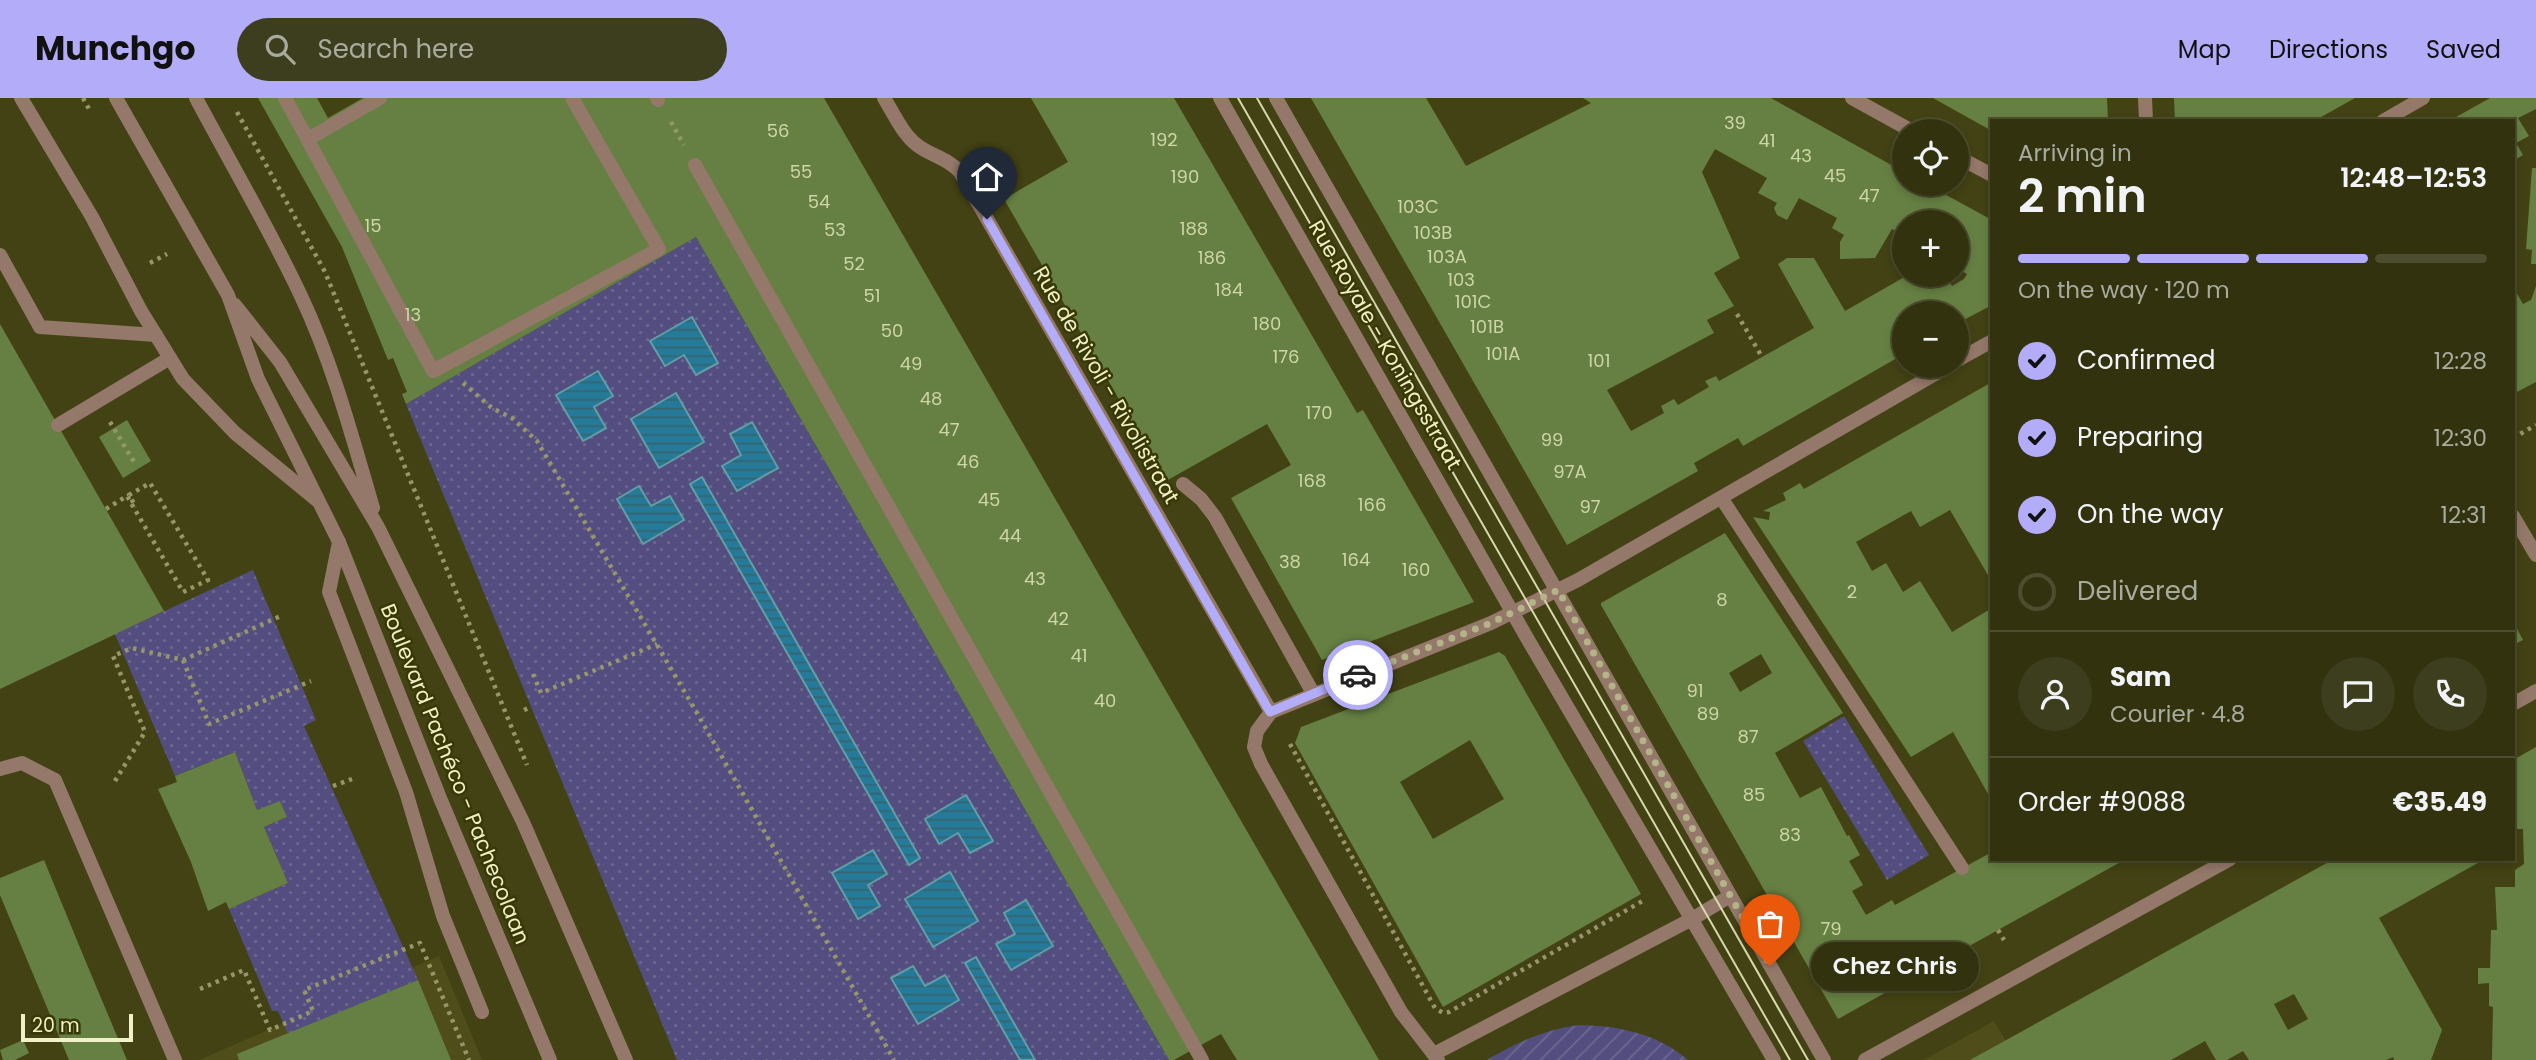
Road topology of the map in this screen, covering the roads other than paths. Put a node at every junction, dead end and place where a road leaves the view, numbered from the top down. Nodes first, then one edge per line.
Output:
1 (21, 98) edge
2 (116, 98) edge
3 (196, 98) edge
4 (285, 98) edge
5 (380, 98) edge
6 (572, 98) edge
7 (884, 98) edge
8 (1220, 98) edge
9 (1276, 98) edge
10 (1852, 98) edge
11 (2145, 98) edge
12 (2423, 98) edge
13 (2146, 119) edge
14 (2386, 119) edge
15 (1892, 120) edge
16 (308, 139) junction
17 (1969, 163) edge
18 (695, 165) road end
19 (1990, 175) edge
20 (0, 255) edge
21 (228, 295) junction
22 (156, 335) junction
23 (1990, 342) edge
24 (1969, 354) edge
25 (170, 358) junction
26 (1929, 378) edge
27 (58, 425) dead end
28 (1183, 484) dead end
29 (1722, 499) junction
30 (322, 504) junction
31 (2515, 519) edge
32 (378, 527) junction
33 (339, 542) junction
34 (2536, 555) edge
35 (1558, 590) junction
36 (1513, 612) junction
37 (2536, 691) edge
38 (1313, 693) junction
39 (2515, 703) edge
40 (1270, 712) junction
41 (0, 769) edge
42 (2226, 861) edge
43 (1962, 868) dead end
44 (1730, 896) junction
45 (1692, 919) junction
46 (482, 1012) dead end
47 (1436, 1057) edge
48 (175, 1060) edge
49 (550, 1060) edge
50 (626, 1060) edge
51 (1202, 1060) edge
52 (1774, 1060) edge
53 (1825, 1060) edge
54 (1865, 1060) edge

1 - 22 street, Boulevard Pachéco - Pachecolaan
2 - 21 street, Boulevard Pachéco - Pachecolaan
3 - 32 street, Boulevard Pachéco - Pachecolaan
4 - 16 street
5 - 16 street
6 - 16 street
7 - 40 street, Rue de Rivoli - Rivolistraat
8 - 36 street, Rue Royale - Koningsstraat
9 - 35 street, Rue Royale - Koningsstraat
10 - 15 street
11 - 13 street
12 - 14 street
17 - 19 street
18 - 51 street
20 - 22 street
21 - 30 street, Boulevard Pachéco - Pachecolaan
21 - 32 street, Boulevard Pachéco - Pachecolaan
22 - 25 street, Boulevard Pachéco - Pachecolaan
23 - 24 street
25 - 27 street
25 - 30 street, Boulevard Pachéco - Pachecolaan
26 - 29 street
28 - 38 street
29 - 35 street
29 - 43 street
30 - 33 street, Boulevard Pachéco - Pachecolaan
31 - 34 street
32 - 50 street, Boulevard Pachéco - Pachecolaan
33 - 46 street
33 - 49 street, Boulevard Pachéco - Pachecolaan
35 - 36 street
35 - 44 street, Rue Royale - Koningsstraat
36 - 38 street
36 - 45 street, Rue Royale - Koningsstraat
37 - 39 street
38 - 40 street
40 - 47 street
41 - 48 street
42 - 54 street
44 - 45 street
44 - 53 street, Rue Royale - Koningsstraat
45 - 47 street
45 - 52 street, Rue Royale - Koningsstraat

